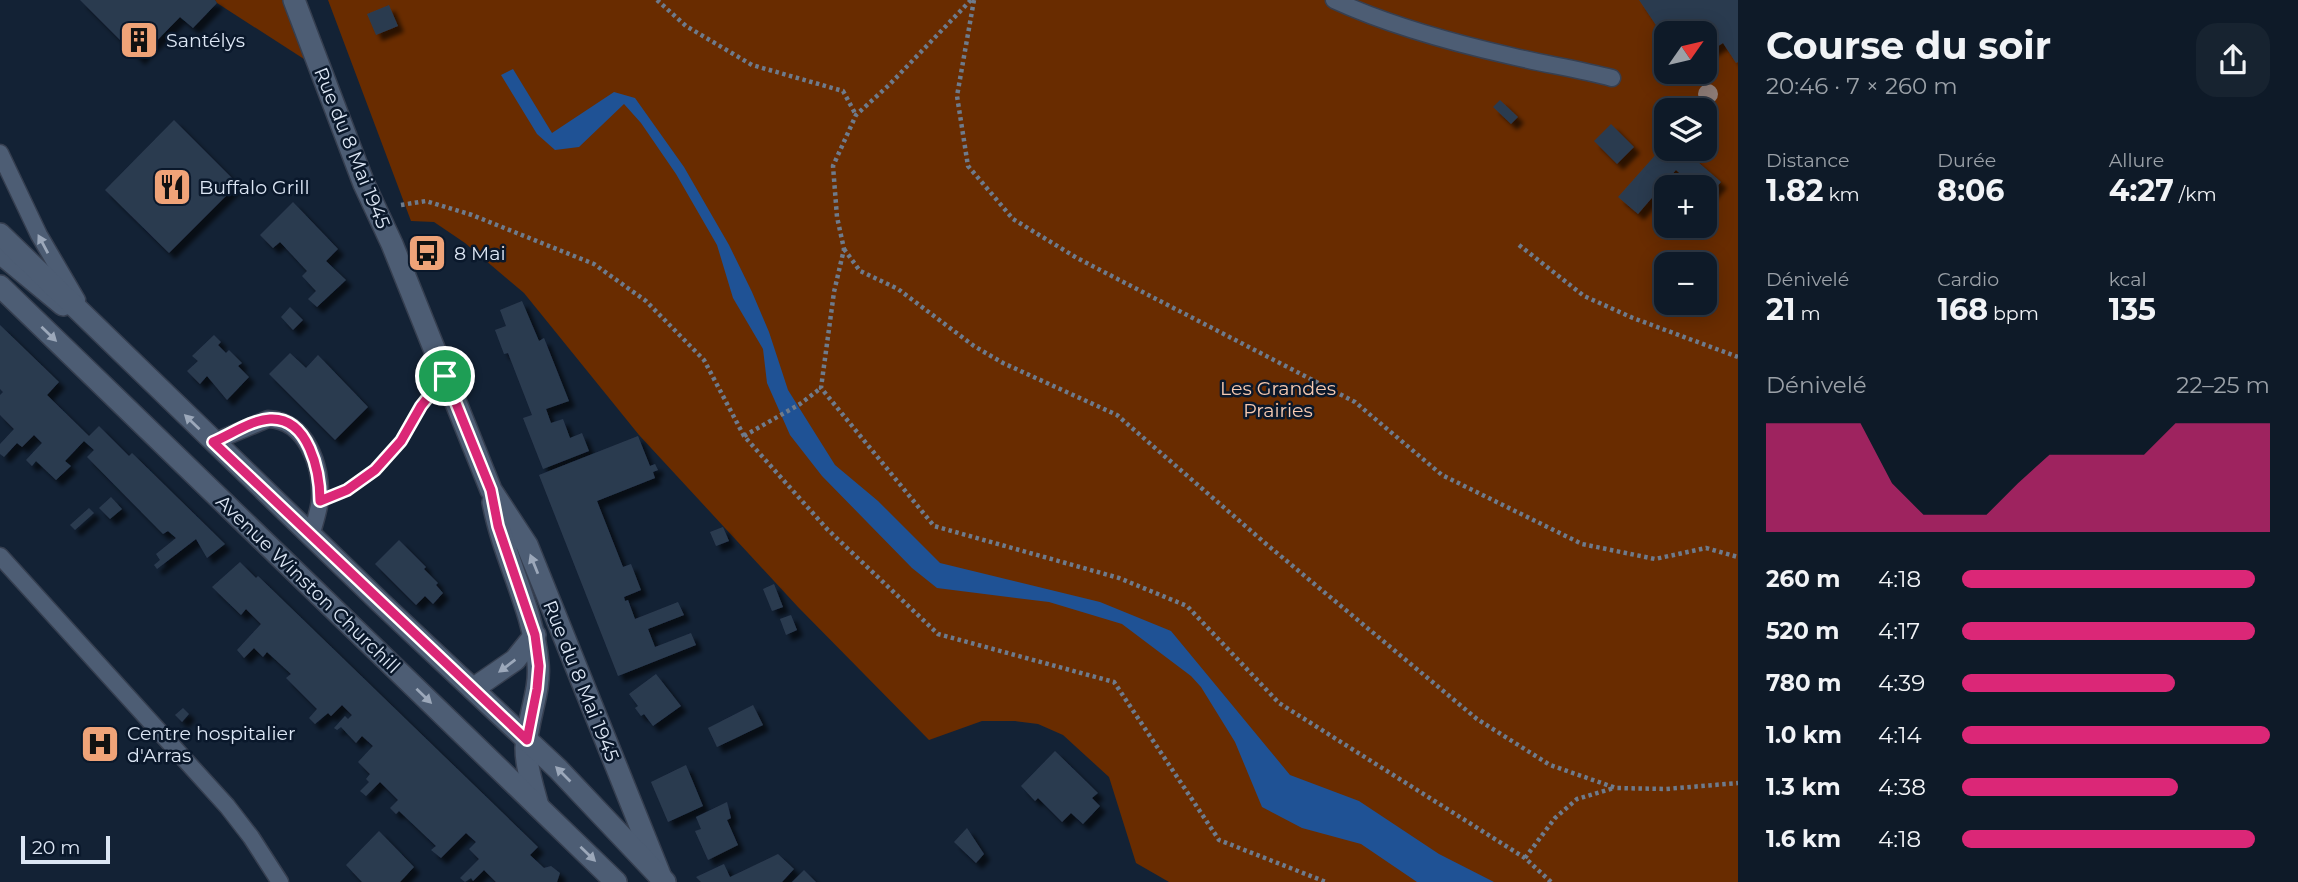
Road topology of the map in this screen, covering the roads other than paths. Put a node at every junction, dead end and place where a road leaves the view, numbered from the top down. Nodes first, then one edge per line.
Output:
1 (294, 0) edge
2 (1334, 0) edge
3 (1612, 78) dead end
4 (1, 158) edge
5 (0, 233) edge
6 (0, 253) edge
7 (0, 286) edge
8 (91, 323) junction
9 (213, 442) junction
10 (491, 490) junction
11 (312, 537) junction
12 (0, 556) edge
13 (535, 635) junction
14 (472, 689) junction
15 (527, 740) junction
16 (538, 806) junction
17 (663, 880) edge
18 (280, 882) edge
19 (616, 882) edge

1 - 10 main road, Rue du 8 Mai 1945
2 - 3 lane
8 -> 4 lane
5 - 8 main road, Avenue Winston Churchill
6 - 8 main road
7 -> 16 main road, Avenue Winston Churchill
9 -> 8 main road, Avenue Winston Churchill
9 - 11 main road, Avenue Winston Churchill
9 - 11 lane
10 - 13 main road, Rue du 8 Mai 1945
17 -> 10 main road, Rue du 8 Mai 1945
11 - 14 main road, Avenue Winston Churchill
12 - 18 lane
13 -> 14 main road, Rue du 8 Mai 1945
13 - 15 main road, Rue du 8 Mai 1945
14 - 15 main road, Avenue Winston Churchill
15 - 16 main road, Rue du 8 Mai 1945
17 -> 15 main road, Avenue Winston Churchill
16 -> 19 main road, Avenue Winston Churchill

